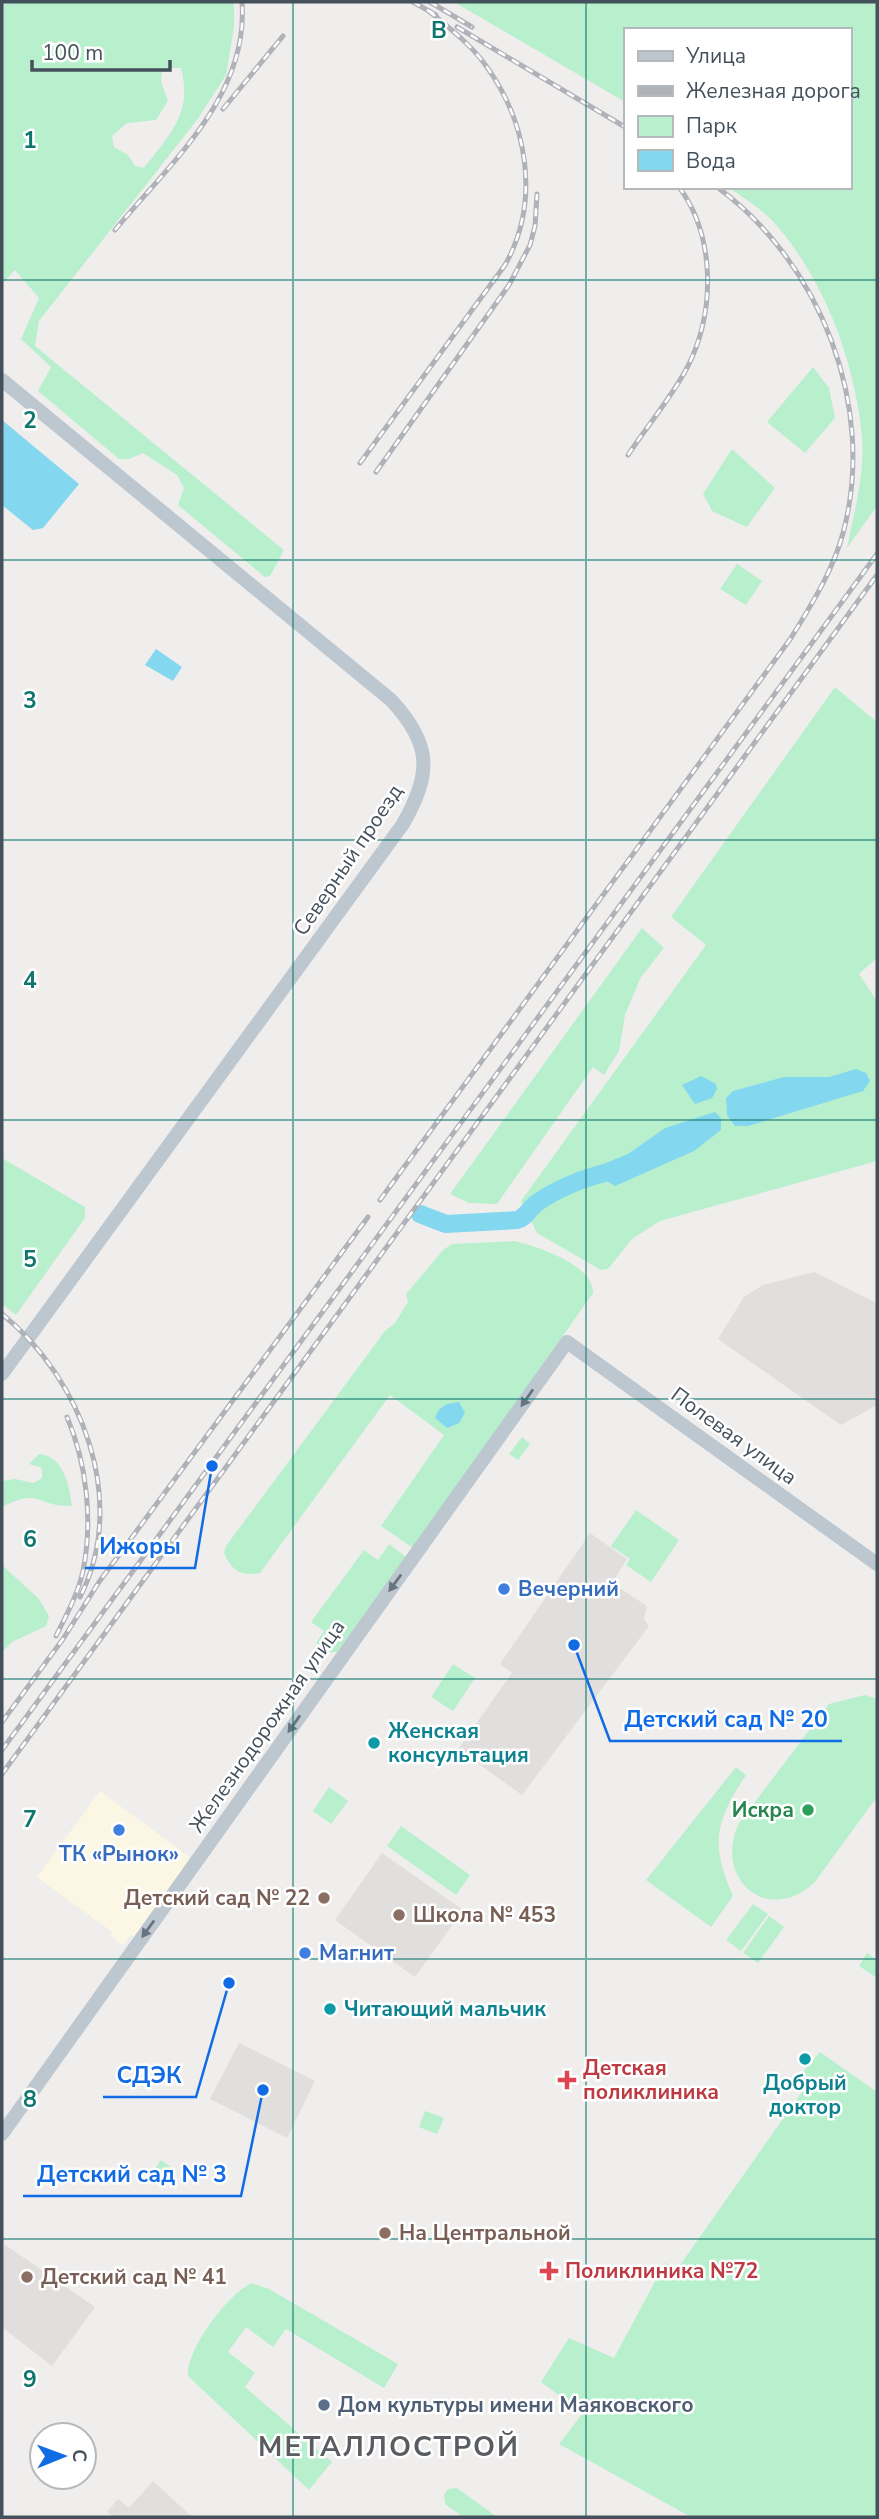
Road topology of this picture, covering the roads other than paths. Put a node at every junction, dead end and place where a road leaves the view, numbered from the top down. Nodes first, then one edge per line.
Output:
1 (2, 380) edge
2 (566, 1342) joint
3 (2, 1374) edge
4 (877, 1564) edge
5 (2, 2134) edge

1 - 3 street, Северный проезд
2 - 4 street, Полевая улица
2 -> 5 street, Железнодорожная улица

